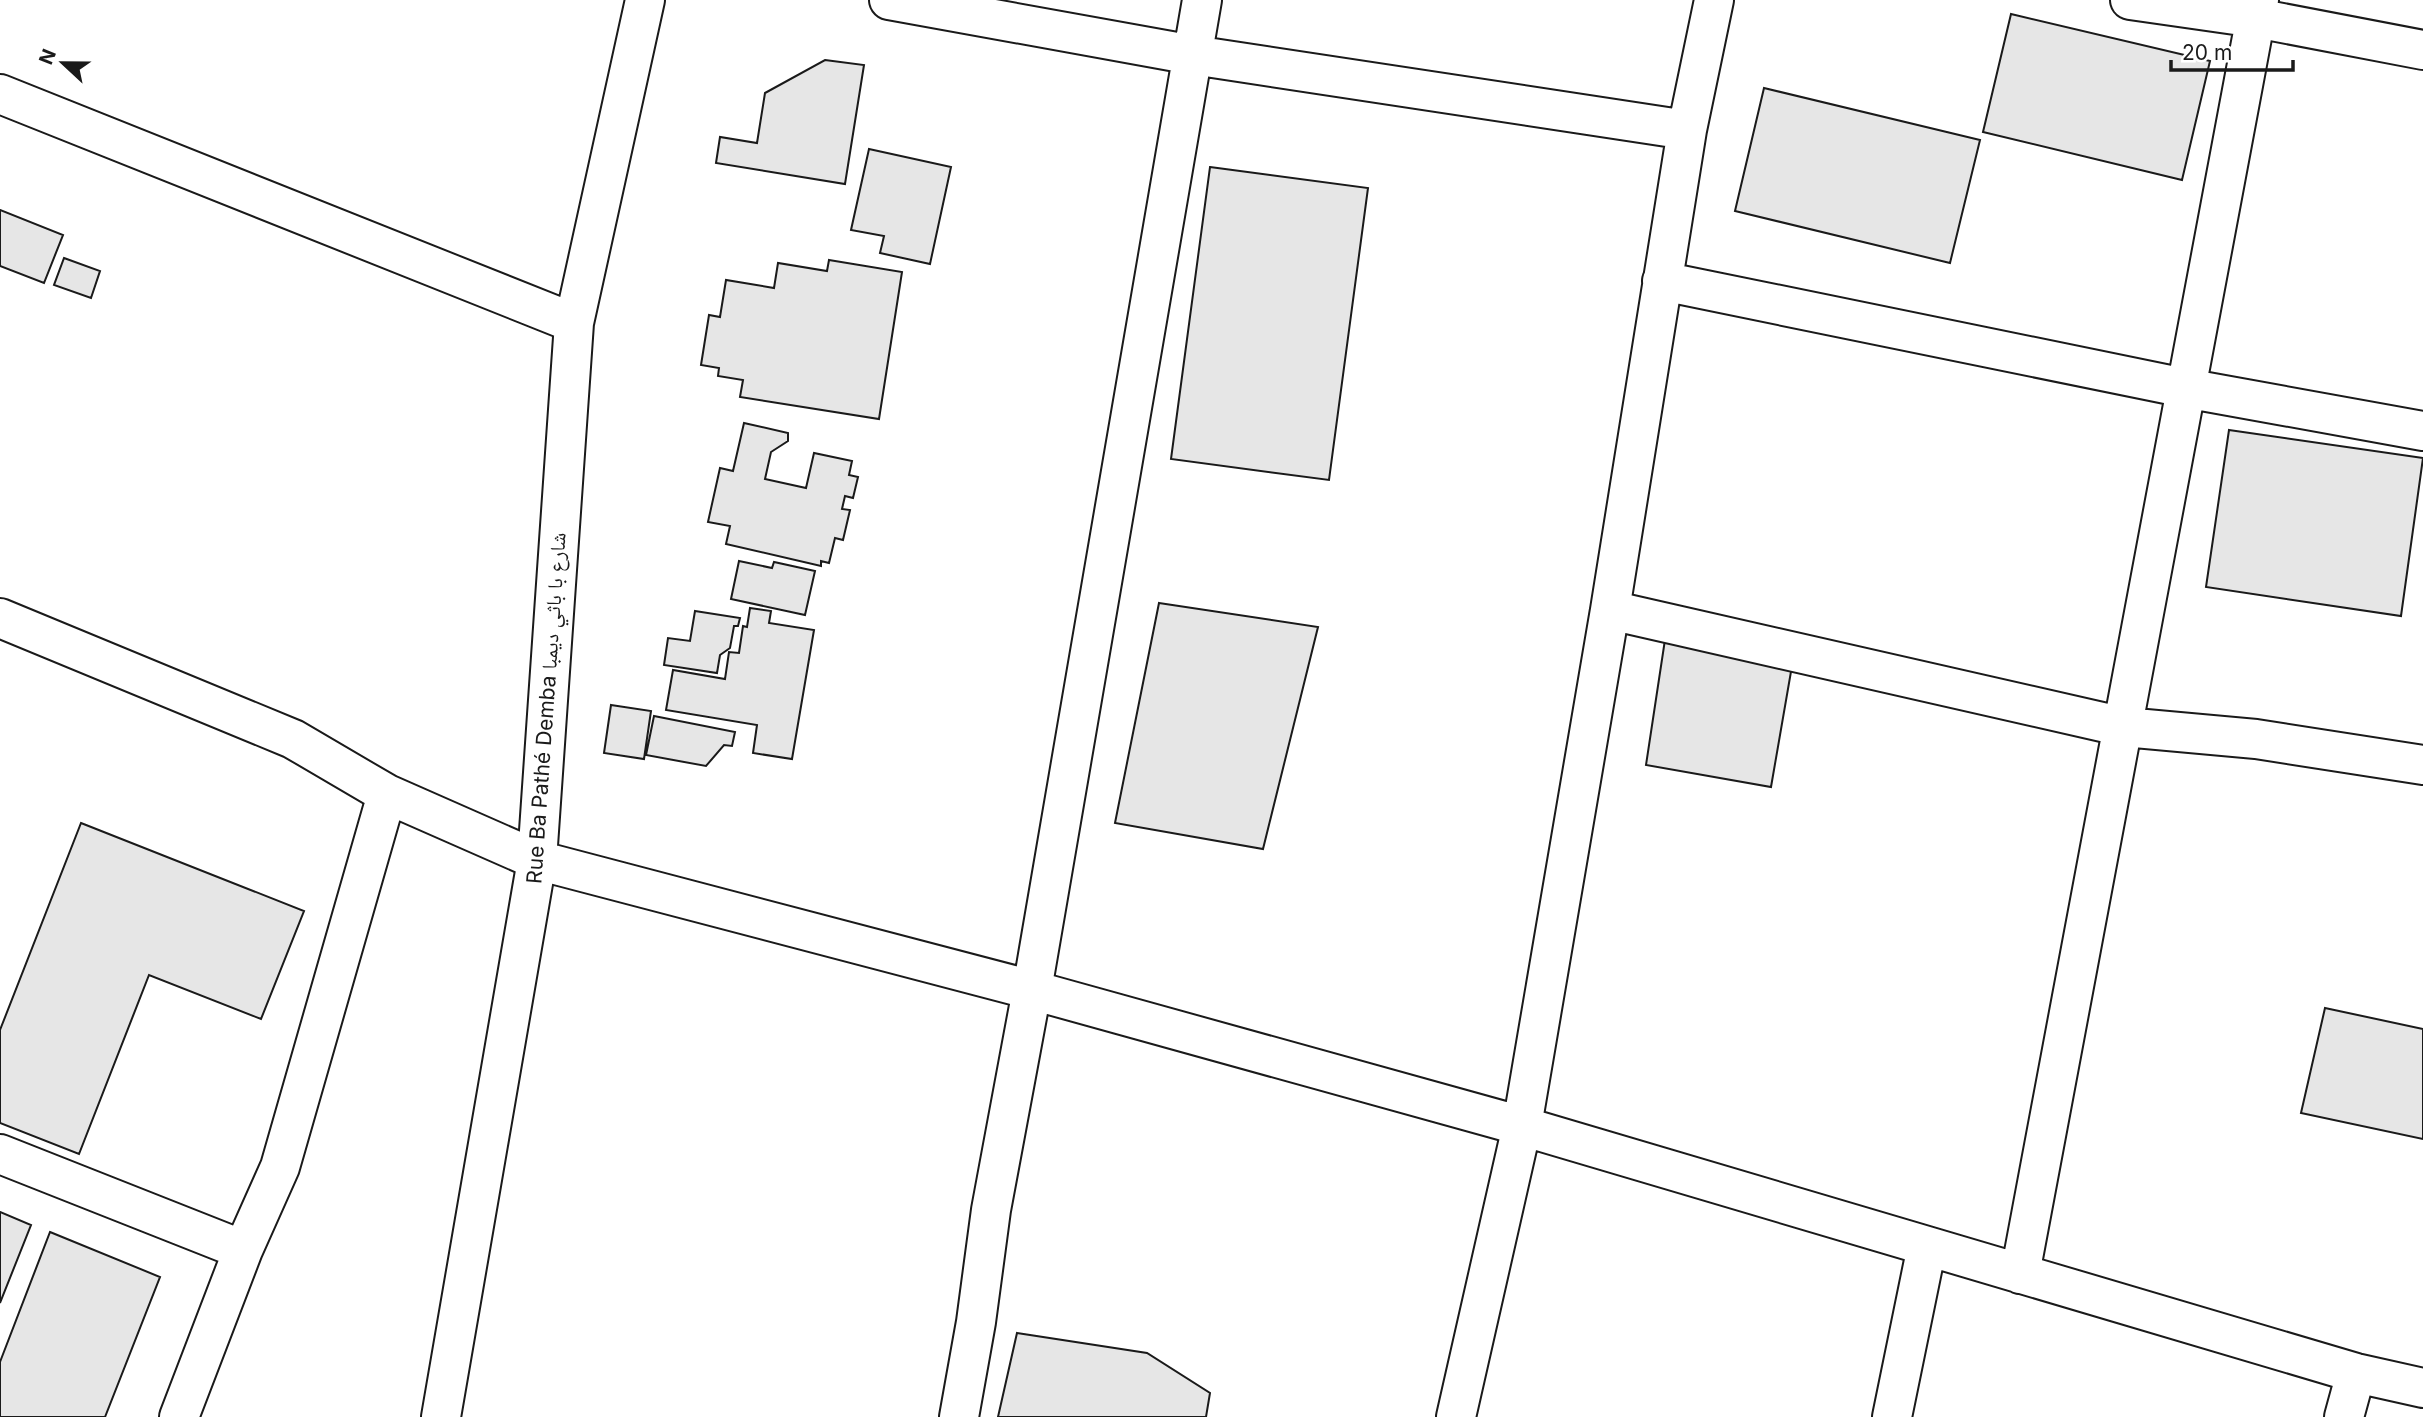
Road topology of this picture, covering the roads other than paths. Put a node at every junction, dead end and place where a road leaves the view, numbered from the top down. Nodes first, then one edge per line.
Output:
1 (645, 0) edge
2 (889, 0) edge
3 (1202, 0) edge
4 (1714, 0) edge
5 (2130, 0) edge
6 (2257, 9) edge
7 (2423, 50) edge
8 (1193, 55) junction
9 (0, 94) edge
10 (1687, 130) junction
11 (1662, 281) junction
12 (573, 323) junction
13 (2185, 388) junction
14 (2423, 430) edge
15 (1610, 610) junction
16 (0, 618) edge
17 (2124, 727) junction
18 (2423, 765) edge
19 (387, 794) junction
20 (537, 860) junction
21 (1032, 990) junction
22 (1522, 1126) junction
23 (0, 1154) edge
24 (1927, 1246) junction
25 (243, 1250) junction
26 (2021, 1274) junction
27 (2356, 1373) junction
28 (2423, 1388) edge
29 (179, 1417) edge
30 (441, 1417) edge
31 (959, 1417) edge
32 (1456, 1417) edge
33 (1892, 1417) edge
34 (2344, 1417) edge

1 - 12 street, Rue Ba Pathé Demba شارع با باثي ديمبا
2 - 8 street
3 - 8 street
4 - 10 street
5 - 6 street
6 - 7 street
6 - 13 street
8 - 10 street
8 - 21 street
9 - 12 street
10 - 11 street
11 - 13 street
11 - 15 street
12 - 20 street, Rue Ba Pathé Demba شارع با باثي ديمبا
13 - 14 street
13 - 17 street
15 - 17 street
15 - 22 street
16 - 19 street
17 - 18 street
17 - 26 street
19 - 20 street
19 - 25 street
20 - 21 street
20 - 30 street, Rue Ba Pathé Demba شارع با باثي ديمبا
21 - 22 street
21 - 31 street
22 - 24 street
22 - 32 street
23 - 25 street
24 - 26 street
24 - 33 street
25 - 29 street
26 - 27 street
27 - 28 street
27 - 34 street

